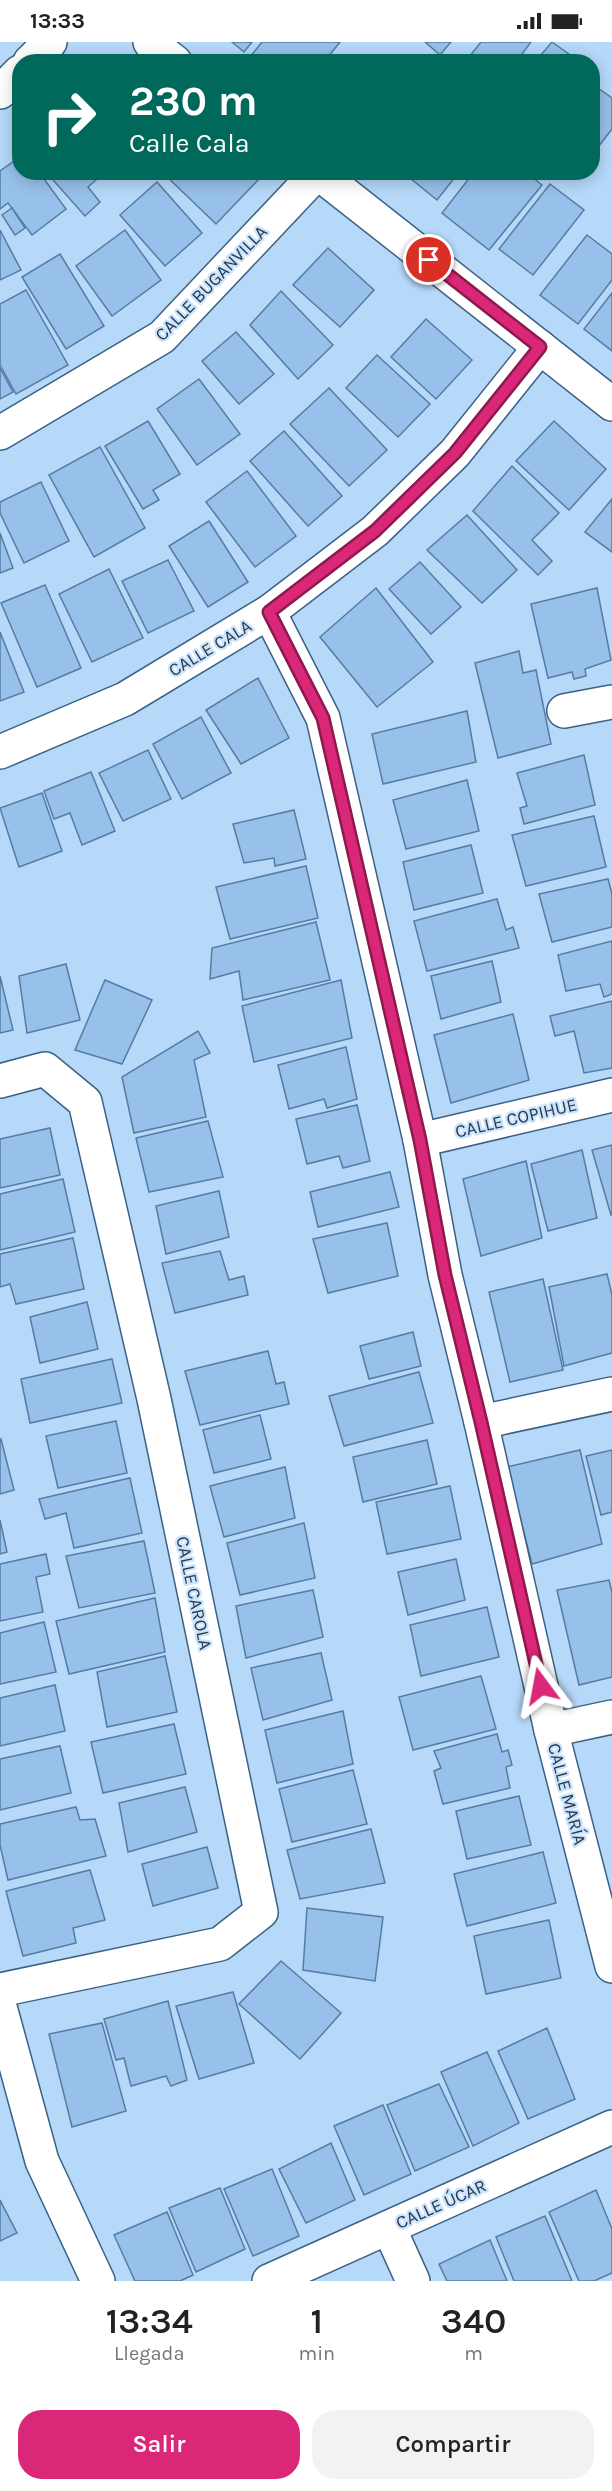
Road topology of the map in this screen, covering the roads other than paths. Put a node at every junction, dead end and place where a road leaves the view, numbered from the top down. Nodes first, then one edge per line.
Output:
1 (50, 42) edge
2 (150, 42) edge
3 (38, 54) edge
4 (165, 54) edge
5 (12, 80) edge
6 (0, 92) edge
7 (310, 180) edge
8 (326, 180) edge
9 (540, 347) junction
10 (612, 404) edge
11 (0, 433) edge
12 (269, 612) junction
13 (612, 702) edge
14 (564, 711) dead end
15 (0, 752) edge
16 (0, 1080) edge
17 (612, 1095) edge
18 (420, 1140) junction
19 (612, 1394) edge
20 (481, 1422) junction
21 (612, 1717) edge
22 (551, 1730) junction
23 (612, 1966) edge
24 (0, 1990) edge
25 (0, 2007) edge
26 (612, 2127) edge
27 (389, 2228) junction
28 (98, 2281) edge
29 (269, 2281) edge
30 (413, 2281) edge

1 - 3 street
2 - 4 street
5 - 6 street
7 - 11 street, CALLE BUGANVILLA
8 - 9 street
9 - 10 street
9 - 12 street, CALLE CALA
12 - 15 street, CALLE CALA
12 - 18 street, CALLE MARÍA
13 - 14 street
16 - 24 street, CALLE CAROLA
17 - 18 street, CALLE COPIHUE
18 - 20 street, CALLE MARÍA
19 - 20 street
20 - 22 street, CALLE MARÍA
21 - 22 street
22 - 23 street, CALLE MARÍA
25 - 28 street
26 - 27 street, CALLE ÚCAR
27 - 29 street, CALLE ÚCAR
27 - 30 street

